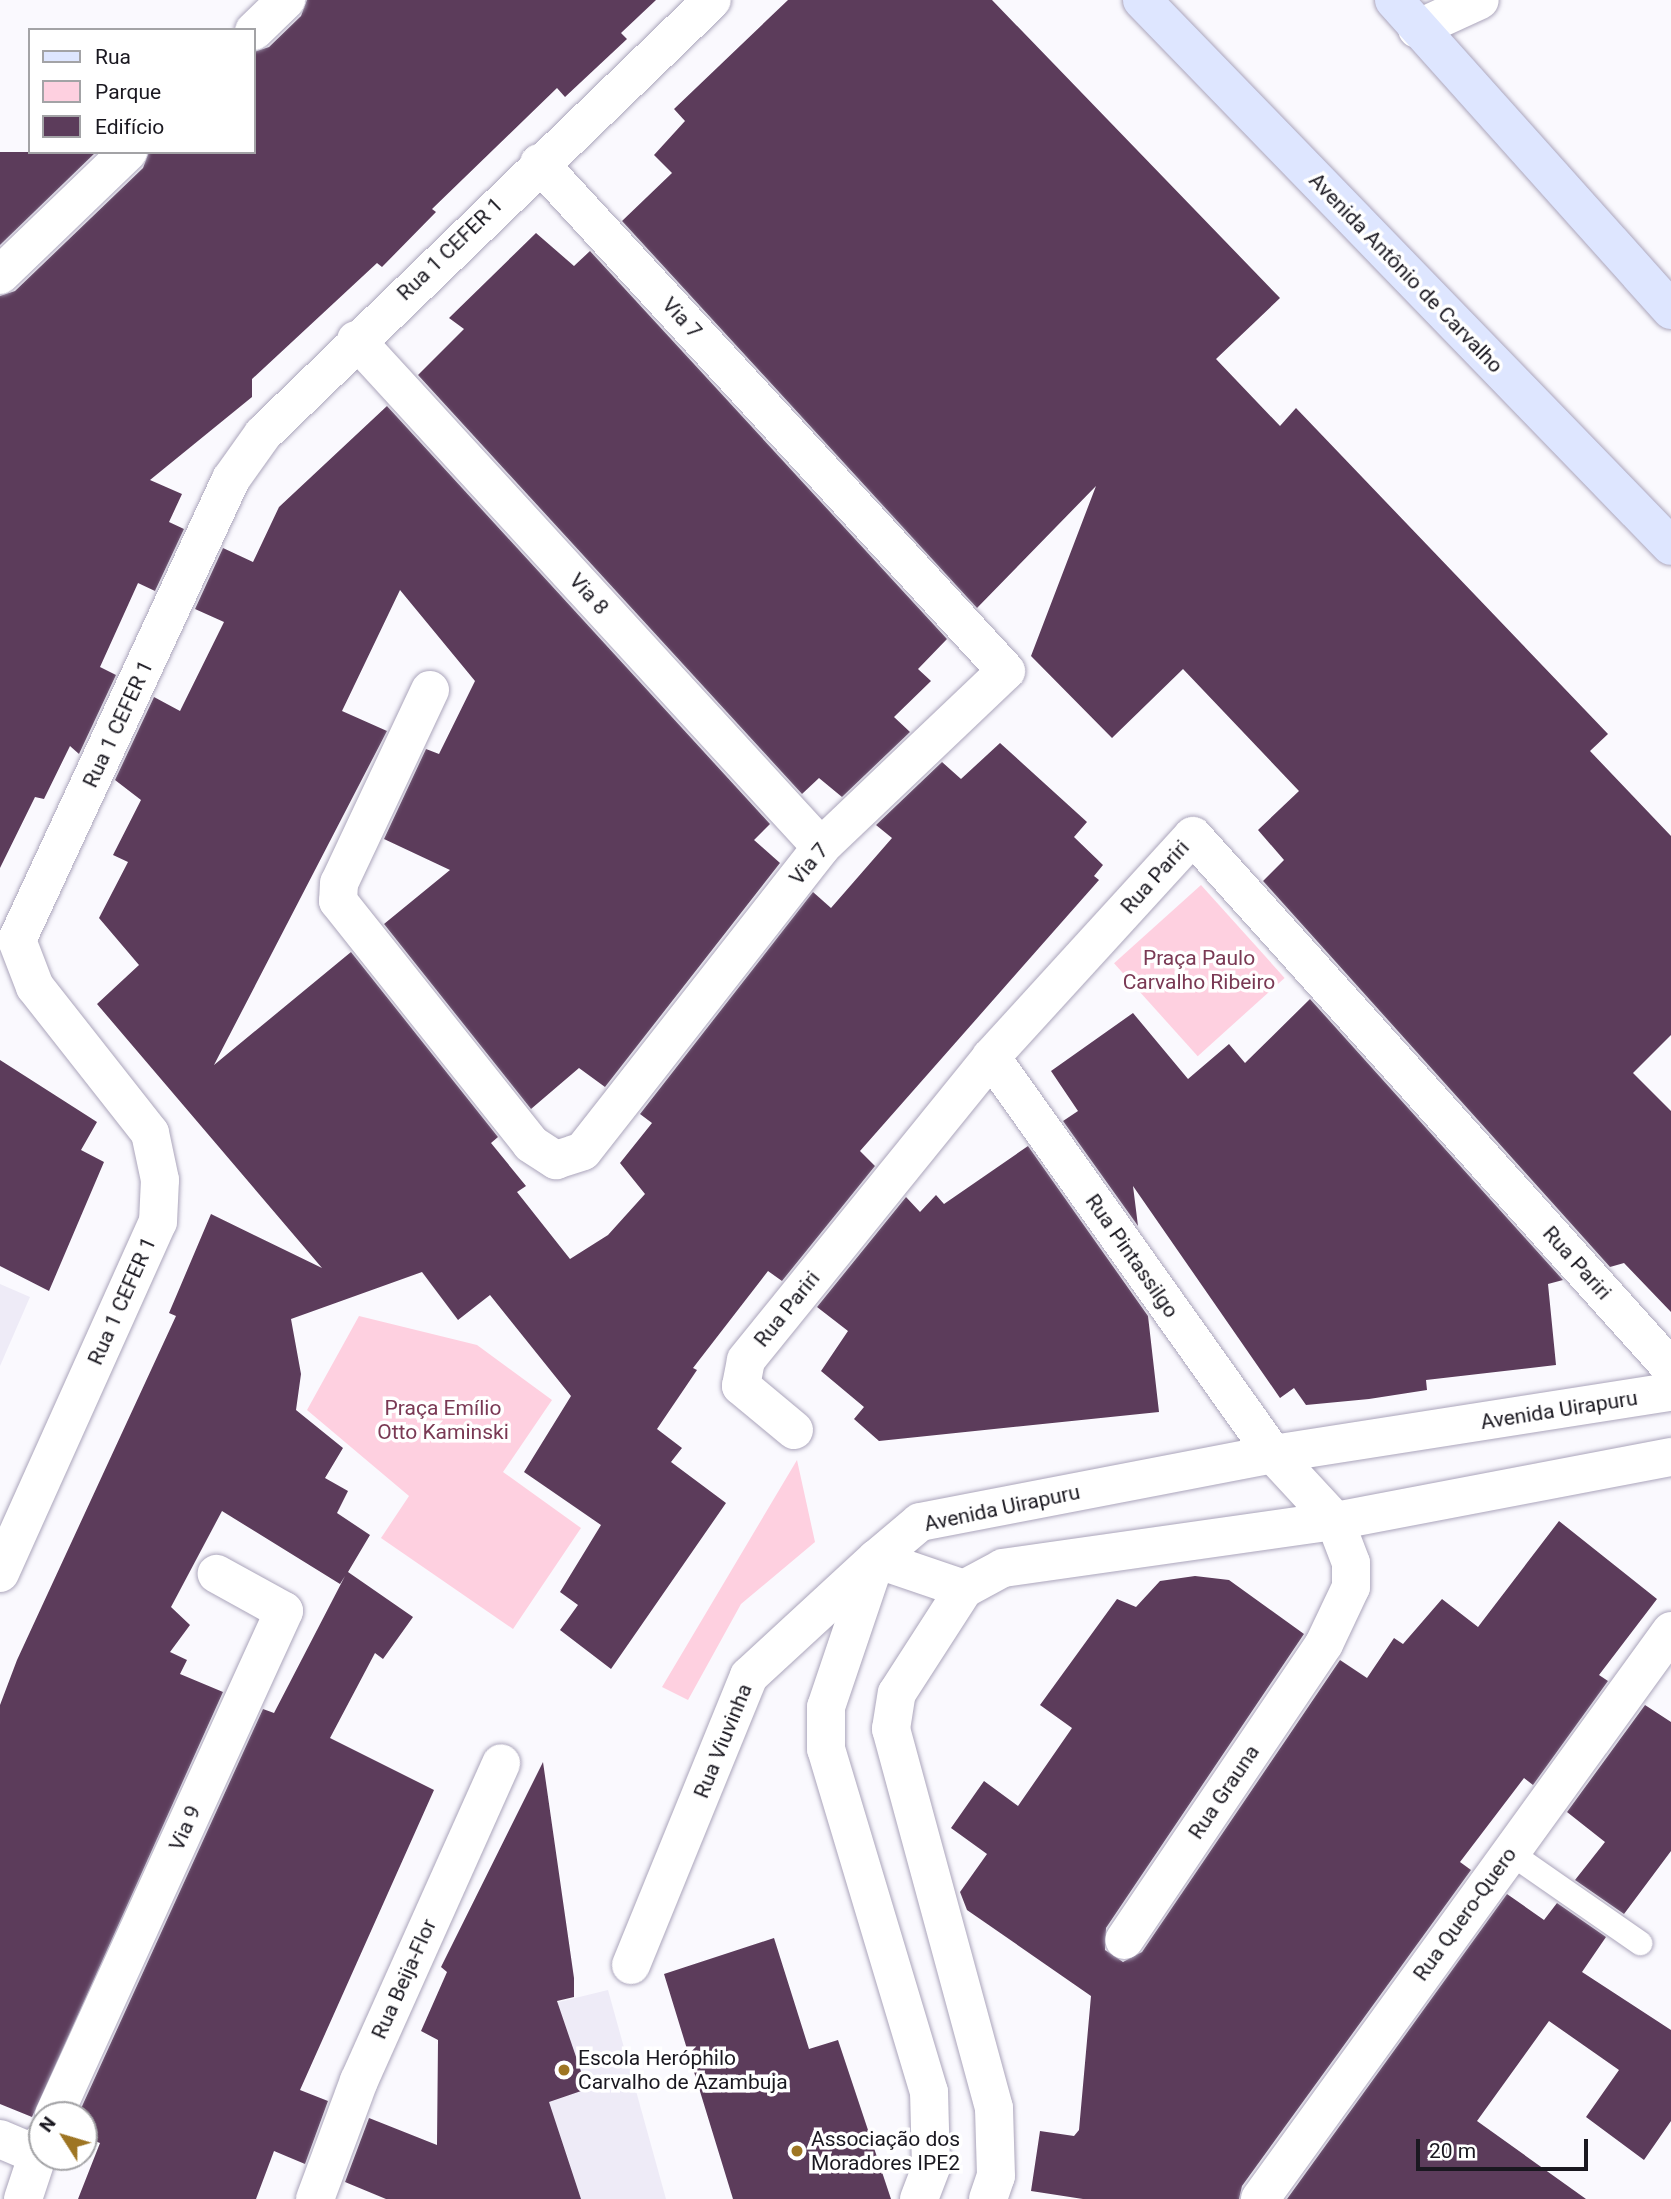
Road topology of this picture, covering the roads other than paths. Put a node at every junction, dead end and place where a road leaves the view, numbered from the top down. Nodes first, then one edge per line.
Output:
1 (286, 0) edge
2 (712, 0) edge
3 (1142, 0) edge
4 (1480, 0) edge
5 (1405, 14) edge
6 (256, 29) edge
7 (126, 154) edge
8 (539, 163) junction
9 (0, 275) edge
10 (1671, 310) edge
11 (356, 340) junction
12 (1671, 546) edge
13 (430, 690) dead end
14 (821, 847) junction
15 (9, 942) edge
16 (990, 1057) junction
17 (1671, 1368) edge
18 (1671, 1392) edge
19 (794, 1430) dead end
20 (1273, 1454) junction
21 (1671, 1457) edge
22 (1335, 1521) junction
23 (876, 1559) junction
24 (0, 1573) edge
25 (217, 1574) dead end
26 (964, 1589) junction
27 (1671, 1631) edge
28 (500, 1763) dead end
29 (1509, 1852) junction
30 (1124, 1940) dead end
31 (1640, 1943) dead end
32 (631, 1965) dead end
33 (60, 2101) edge
34 (0, 2139) edge
35 (28, 2145) edge
36 (32, 2171) edge
37 (23, 2199) edge
38 (315, 2199) edge
39 (919, 2199) edge
40 (988, 2199) edge
41 (1260, 2199) edge

1 - 6 street
2 - 8 street, Rua 1 CEFER 1
3 - 12 main road, Avenida Antônio de Carvalho
4 - 5 street
5 - 10 main road
7 - 9 street
8 - 11 street, Rua 1 CEFER 1
8 - 14 street, Via 7
11 - 14 street, Via 8
11 - 15 street, Rua 1 CEFER 1
13 - 14 street, Via 7
15 - 24 street, Rua 1 CEFER 1
16 - 17 street, Rua Pariri
16 - 19 street, Rua Pariri
16 - 20 street, Rua Pintassilgo
18 - 20 street, Avenida Uirapuru
20 - 22 street, Rua Pintassilgo
20 - 23 street, Avenida Uirapuru
21 - 22 street
22 - 26 street
22 - 30 street, Rua Grauna
23 - 26 street
23 - 32 street, Rua Viuvinha
23 - 39 street
25 - 33 street, Via 9
26 - 40 street
27 - 29 street, Rua Quero-Quero
28 - 38 street, Rua Beija-Flor
29 - 31 lane
29 - 41 street, Rua Quero-Quero
34 - 35 street
36 - 37 street

